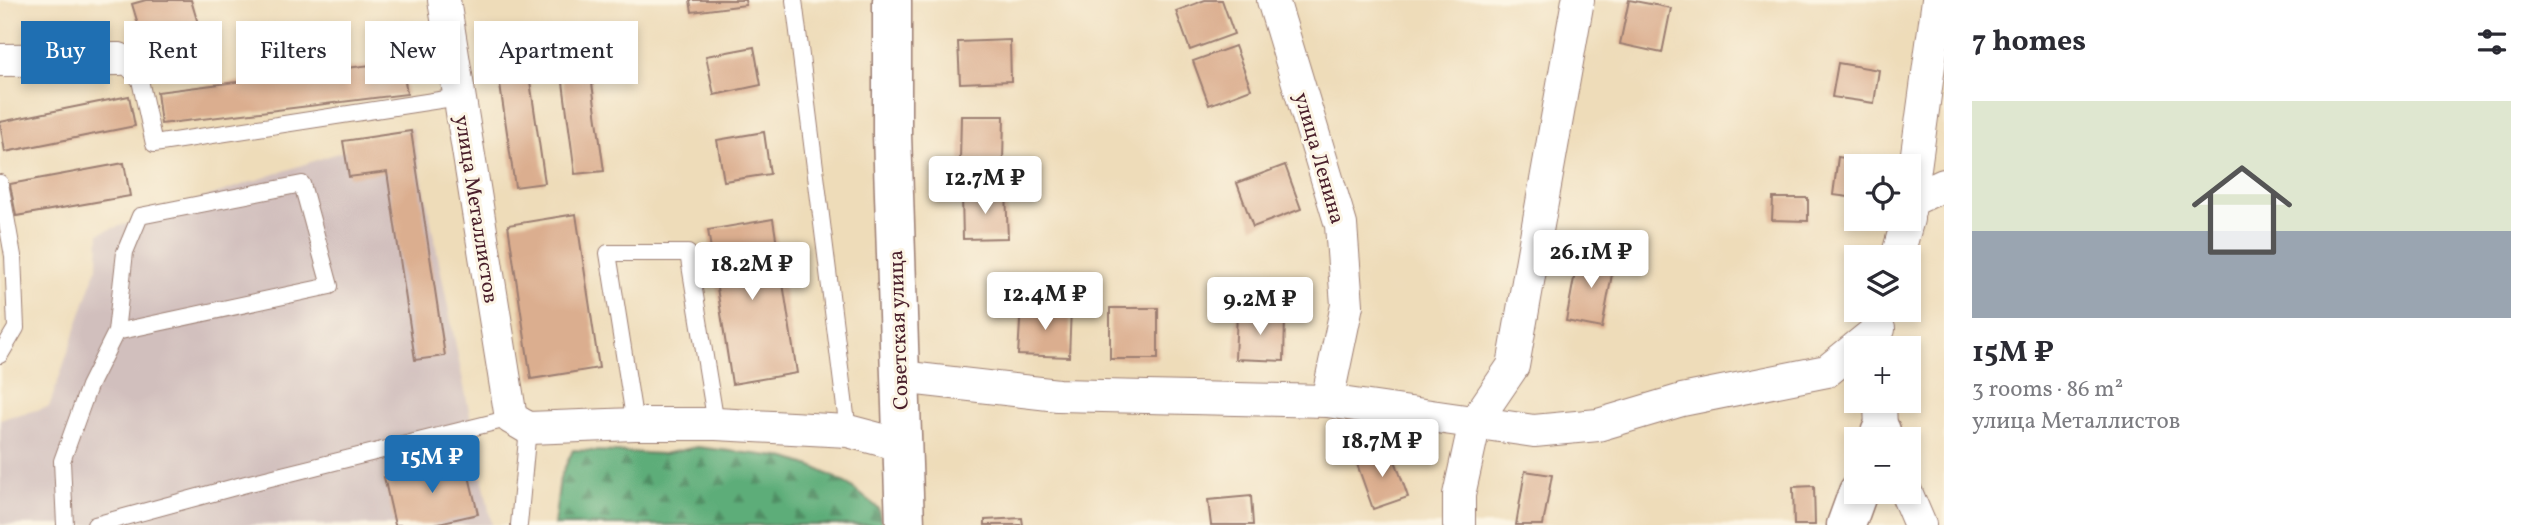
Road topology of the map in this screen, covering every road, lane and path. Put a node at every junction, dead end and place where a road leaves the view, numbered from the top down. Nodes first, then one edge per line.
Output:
1 (444, 0) edge
2 (794, 0) edge
3 (865, 0) edge
4 (892, 0) edge
5 (1273, 0) edge
6 (1578, 0) edge
7 (1938, 0) edge
8 (119, 59) joint
9 (0, 60) edge
10 (459, 97) junction
11 (892, 134) junction
12 (1917, 154) edge
13 (0, 183) edge
14 (1944, 185) edge
15 (1921, 202) edge
16 (1880, 329) edge
17 (116, 332) junction
18 (0, 355) edge
19 (900, 377) junction
20 (1327, 401) junction
21 (1475, 422) junction
22 (519, 423) junction
23 (635, 424) junction
24 (716, 424) junction
25 (848, 431) junction
26 (901, 445) junction
27 (1854, 504) edge
28 (1911, 504) edge
29 (65, 525) edge
30 (95, 525) edge
31 (519, 525) edge
32 (905, 525) edge
33 (1459, 525) edge
34 (1846, 525) edge
35 (1920, 525) edge

1 - 10 street, улица Металлистов
2 - 25 lane
3 - 11 main road, Советская улица
4 - 11 main road, Советская улица
5 - 20 street, улица Ленина
6 - 21 street
7 - 12 street
8 - 9 street
8 - 10 lane
10 - 22 street, улица Металлистов
11 - 19 main road, Советская улица
13 - 18 lane
14 - 15 street
16 - 21 street
17 - 17 lane
17 - 29 lane
19 - 20 street
19 - 26 main road, Советская улица
20 - 21 street
21 - 33 street
22 - 23 street
22 - 30 lane
22 - 31 lane
23 - 24 street
23 - 24 lane
24 - 25 street
25 - 26 street
26 - 32 main road, Советская улица
27 - 34 main road
28 - 35 street

